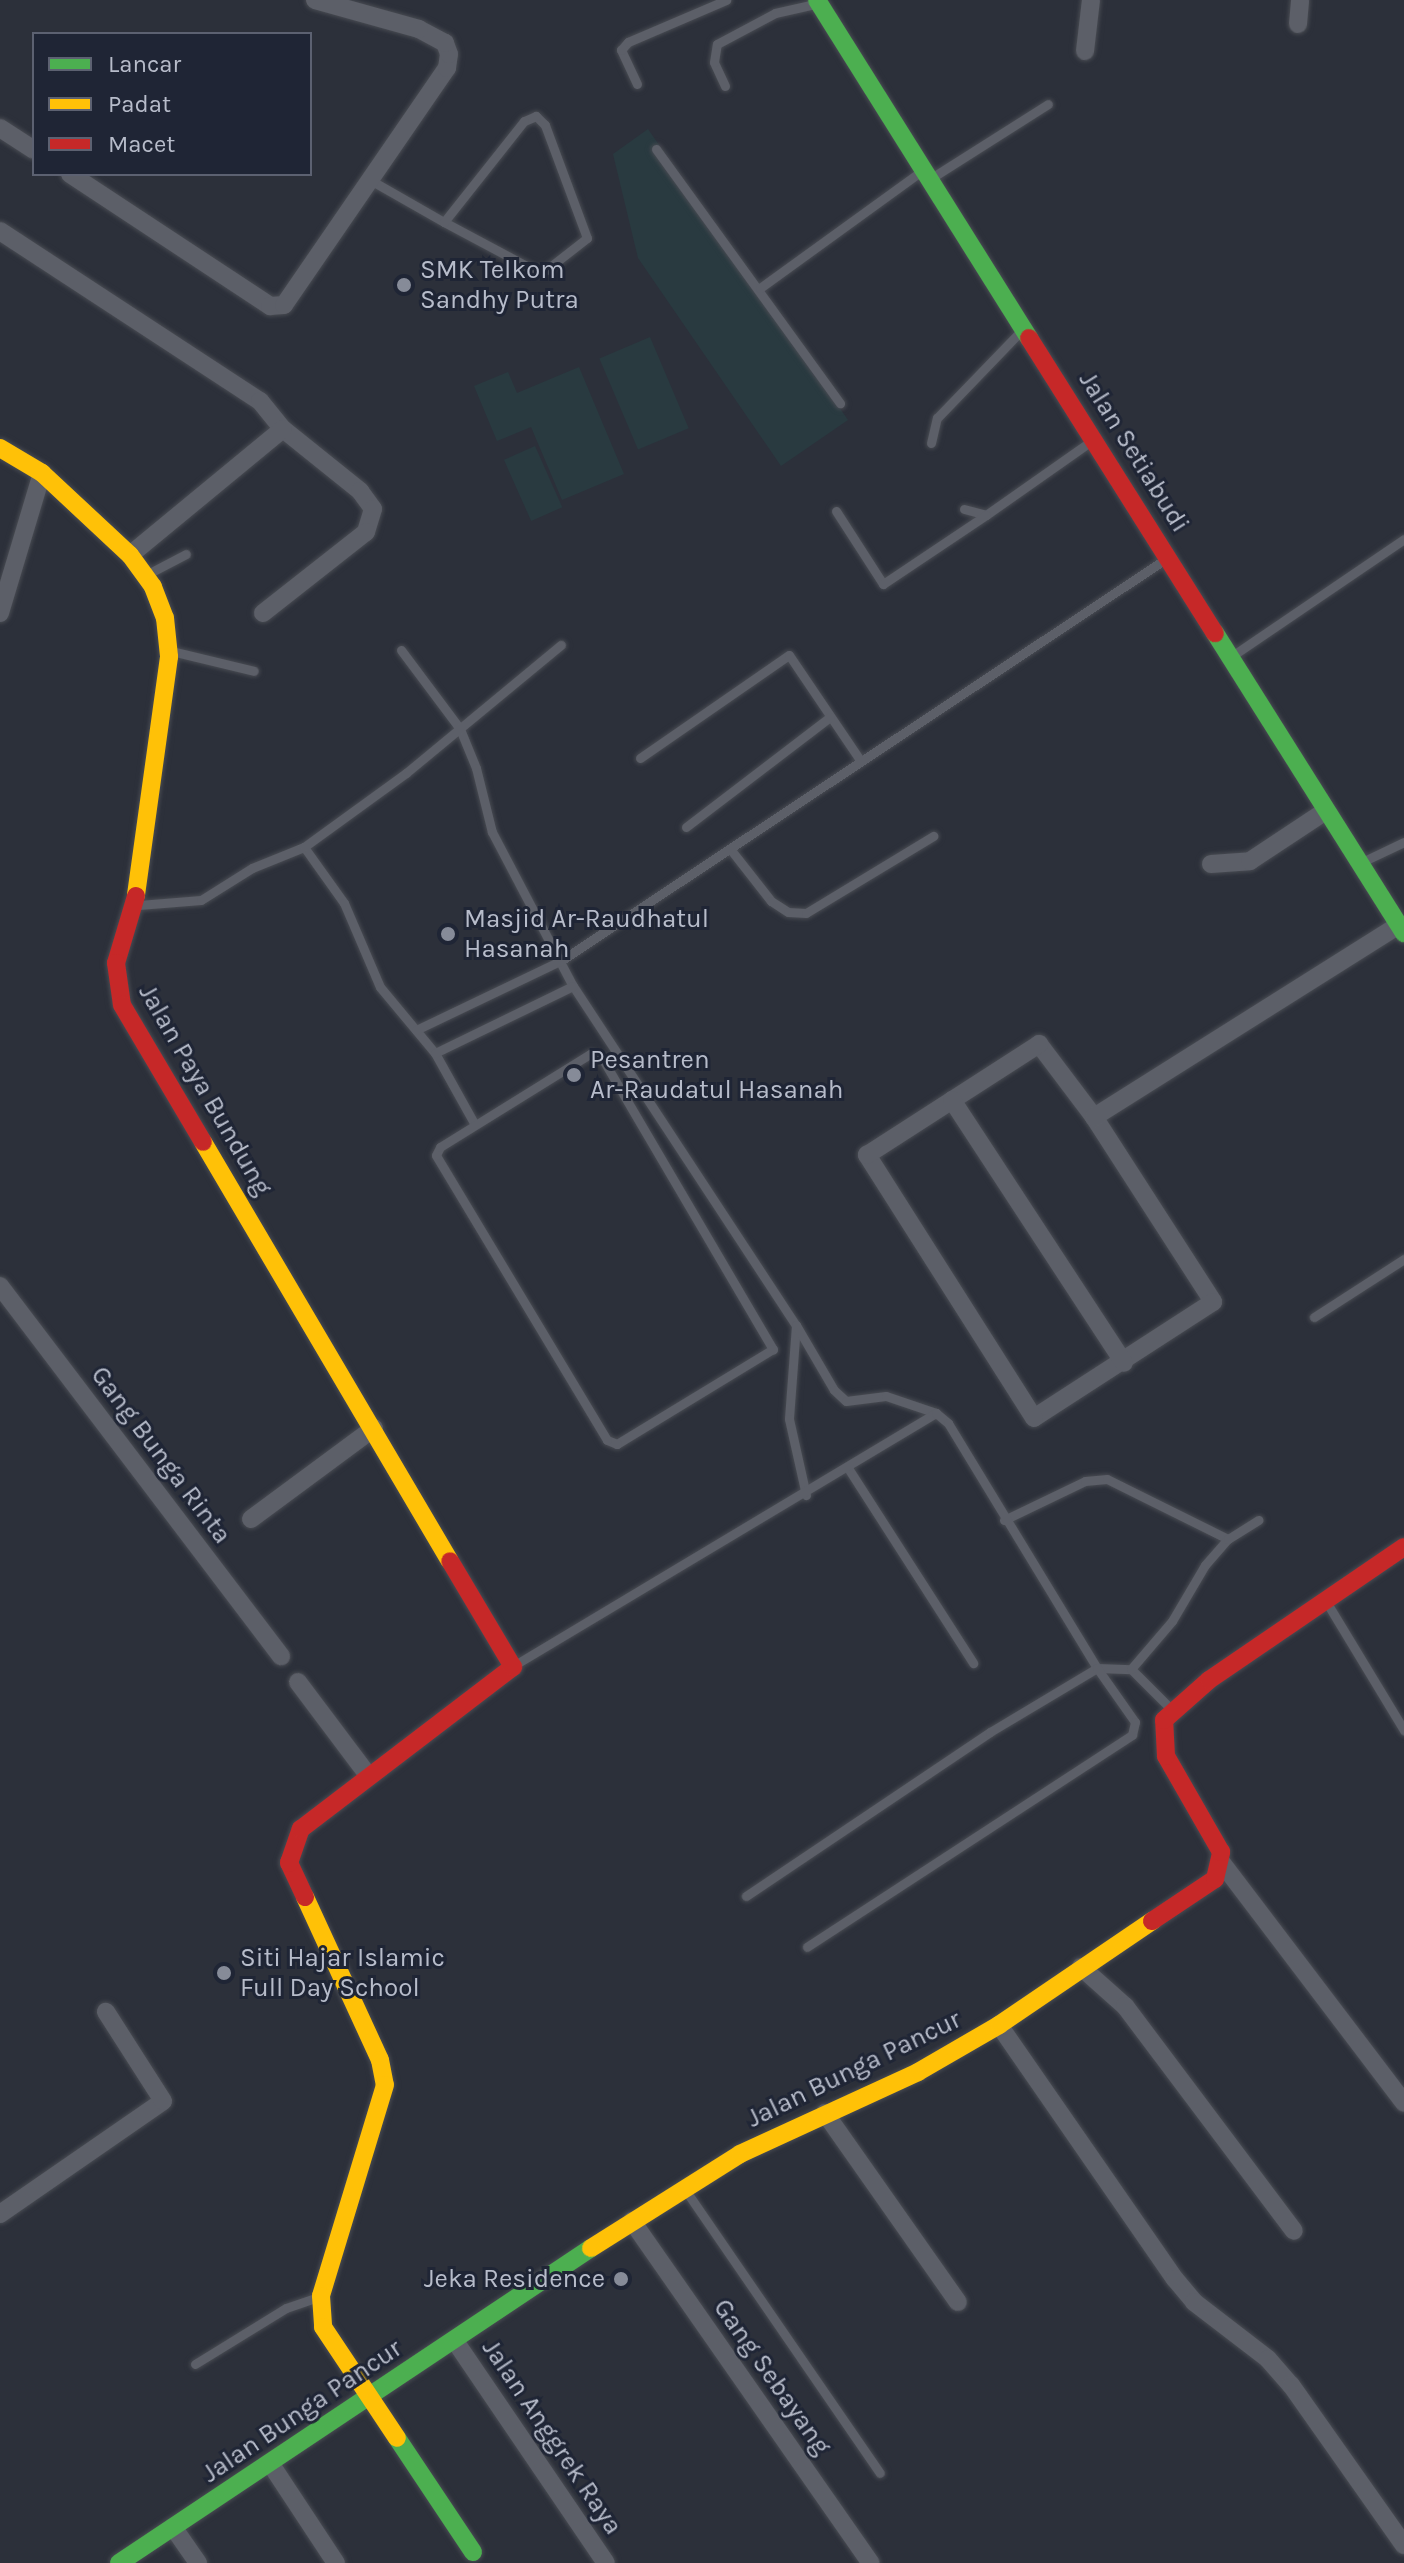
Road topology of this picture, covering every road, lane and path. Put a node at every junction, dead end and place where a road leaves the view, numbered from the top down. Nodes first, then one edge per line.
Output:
1 (315, 0) edge
2 (726, 0) edge
3 (1091, 0) edge
4 (1300, 0) edge
5 (818, 2) edge
6 (1298, 24) dead end
7 (1085, 51) dead end
8 (637, 84) dead end
9 (725, 86) dead end
10 (1048, 104) dead end
11 (0, 128) edge
12 (32, 149) edge
13 (656, 149) dead end
14 (926, 175) junction
15 (73, 176) edge
16 (372, 181) junction
17 (444, 222) junction
18 (0, 231) edge
19 (760, 288) junction
20 (1025, 328) junction
21 (840, 403) dead end
22 (283, 429) junction
23 (1096, 438) junction
24 (931, 443) dead end
25 (0, 448) edge
26 (42, 473) junction
27 (964, 509) dead end
28 (836, 511) dead end
29 (986, 515) junction
30 (1404, 539) edge
31 (186, 554) dead end
32 (130, 555) junction
33 (1168, 557) junction
34 (146, 575) junction
35 (0, 613) edge
36 (263, 613) dead end
37 (561, 645) dead end
38 (168, 650) junction
39 (401, 650) dead end
40 (1232, 655) junction
41 (254, 671) dead end
42 (830, 717) junction
43 (460, 729) junction
44 (640, 758) dead end
45 (860, 760) junction
46 (1324, 812) junction
47 (686, 827) dead end
48 (933, 836) dead end
49 (1404, 842) edge
50 (304, 847) junction
51 (731, 850) junction
52 (1211, 864) dead end
53 (1358, 864) junction
54 (135, 905) junction
55 (1401, 929) edge
56 (562, 960) junction
57 (573, 986) junction
58 (416, 1030) junction
59 (435, 1053) junction
60 (952, 1100) junction
61 (1094, 1117) junction
62 (475, 1125) junction
63 (1404, 1259) edge
64 (0, 1286) edge
65 (1314, 1317) dead end
66 (796, 1325) junction
67 (1124, 1363) junction
68 (936, 1413) junction
69 (374, 1428) junction
70 (848, 1468) junction
71 (806, 1495) junction
72 (251, 1519) dead end
73 (1004, 1520) junction
74 (1258, 1520) dead end
75 (1228, 1539) junction
76 (1404, 1547) edge
77 (1325, 1599) junction
78 (281, 1656) dead end
79 (973, 1663) dead end
80 (513, 1667) junction
81 (1097, 1668) junction
82 (1131, 1669) junction
83 (298, 1682) dead end
84 (1171, 1709) junction
85 (1404, 1730) edge
86 (367, 1774) junction
87 (1222, 1863) junction
88 (746, 1896) dead end
89 (807, 1947) dead end
90 (1081, 1967) junction
91 (106, 2012) dead end
92 (999, 2025) junction
93 (1404, 2103) edge
94 (825, 2113) junction
95 (684, 2189) junction
96 (0, 2214) edge
97 (632, 2221) junction
98 (1294, 2231) dead end
99 (321, 2296) junction
100 (958, 2302) dead end
101 (455, 2341) junction
102 (195, 2364) dead end
103 (368, 2398) junction
104 (270, 2463) junction
105 (880, 2473) dead end
106 (173, 2527) junction
107 (1404, 2545) edge
108 (473, 2552) dead end
109 (119, 2563) edge
110 (198, 2563) edge
111 (336, 2563) edge
112 (606, 2563) edge
113 (871, 2563) edge

1 - 16 street
2 - 8 lane
3 - 7 street
4 - 6 street
5 - 9 lane
5 - 14 street, Jalan Setiabudi
10 - 14 lane
11 - 12 street
13 - 19 lane
14 - 19 lane
14 - 20 street, Jalan Setiabudi
15 - 16 street
16 - 17 lane
17 - 17 lane
18 - 22 street
19 - 21 lane
20 - 23 street, Jalan Setiabudi
20 - 24 lane
22 - 32 street
22 - 36 street
23 - 29 lane
23 - 33 street, Jalan Setiabudi
25 - 26 street, Jalan Paya Bundung
26 - 32 street, Jalan Paya Bundung
26 - 35 street
27 - 29 lane
28 - 29 lane
30 - 40 lane
31 - 34 lane
32 - 34 street, Jalan Paya Bundung
33 - 40 street, Jalan Setiabudi
33 - 45 lane
34 - 38 street, Jalan Paya Bundung
37 - 43 lane
38 - 41 lane
38 - 54 street, Jalan Paya Bundung
39 - 43 lane
40 - 46 street, Jalan Setiabudi
42 - 44 lane
42 - 45 lane
42 - 47 lane
43 - 50 lane
43 - 56 lane
45 - 51 lane
46 - 52 street
46 - 53 street, Jalan Setiabudi
48 - 51 lane
49 - 53 lane
50 - 54 lane
50 - 58 lane
51 - 56 lane
53 - 55 street, Jalan Setiabudi
54 - 69 street, Jalan Paya Bundung
55 - 61 street
56 - 57 lane
56 - 58 lane
57 - 59 lane
57 - 66 lane
58 - 59 lane
59 - 62 lane
60 - 61 street
60 - 67 street
60 - 67 street
61 - 67 street
62 - 62 lane
63 - 65 lane
64 - 78 street, Gang Bunga Rinta
66 - 68 lane
66 - 71 lane
68 - 70 lane
68 - 73 lane
69 - 72 street
69 - 80 street, Jalan Paya Bundung
70 - 71 lane
70 - 79 lane
71 - 80 lane
73 - 75 lane
73 - 81 lane
74 - 75 lane
75 - 82 lane
76 - 77 street
77 - 84 street
77 - 85 lane
80 - 86 street
81 - 82 lane
81 - 88 lane
81 - 89 lane
82 - 84 lane
83 - 86 street
84 - 87 street
86 - 99 street
87 - 90 street, Jalan Bunga Pancur
87 - 93 street
90 - 92 street, Jalan Bunga Pancur
90 - 98 street
91 - 96 street
92 - 94 street, Jalan Bunga Pancur
92 - 107 street
94 - 95 street, Jalan Bunga Pancur
94 - 100 street
95 - 97 street, Jalan Bunga Pancur
95 - 105 lane
97 - 101 street, Jalan Bunga Pancur
97 - 113 street, Gang Sebayang
99 - 102 lane
99 - 103 street
101 - 103 street, Jalan Bunga Pancur
101 - 112 street, Jalan Anggrek Raya
103 - 104 street, Jalan Bunga Pancur
103 - 108 street
104 - 106 street, Jalan Bunga Pancur
104 - 111 street
106 - 109 street, Jalan Bunga Pancur
106 - 110 street

